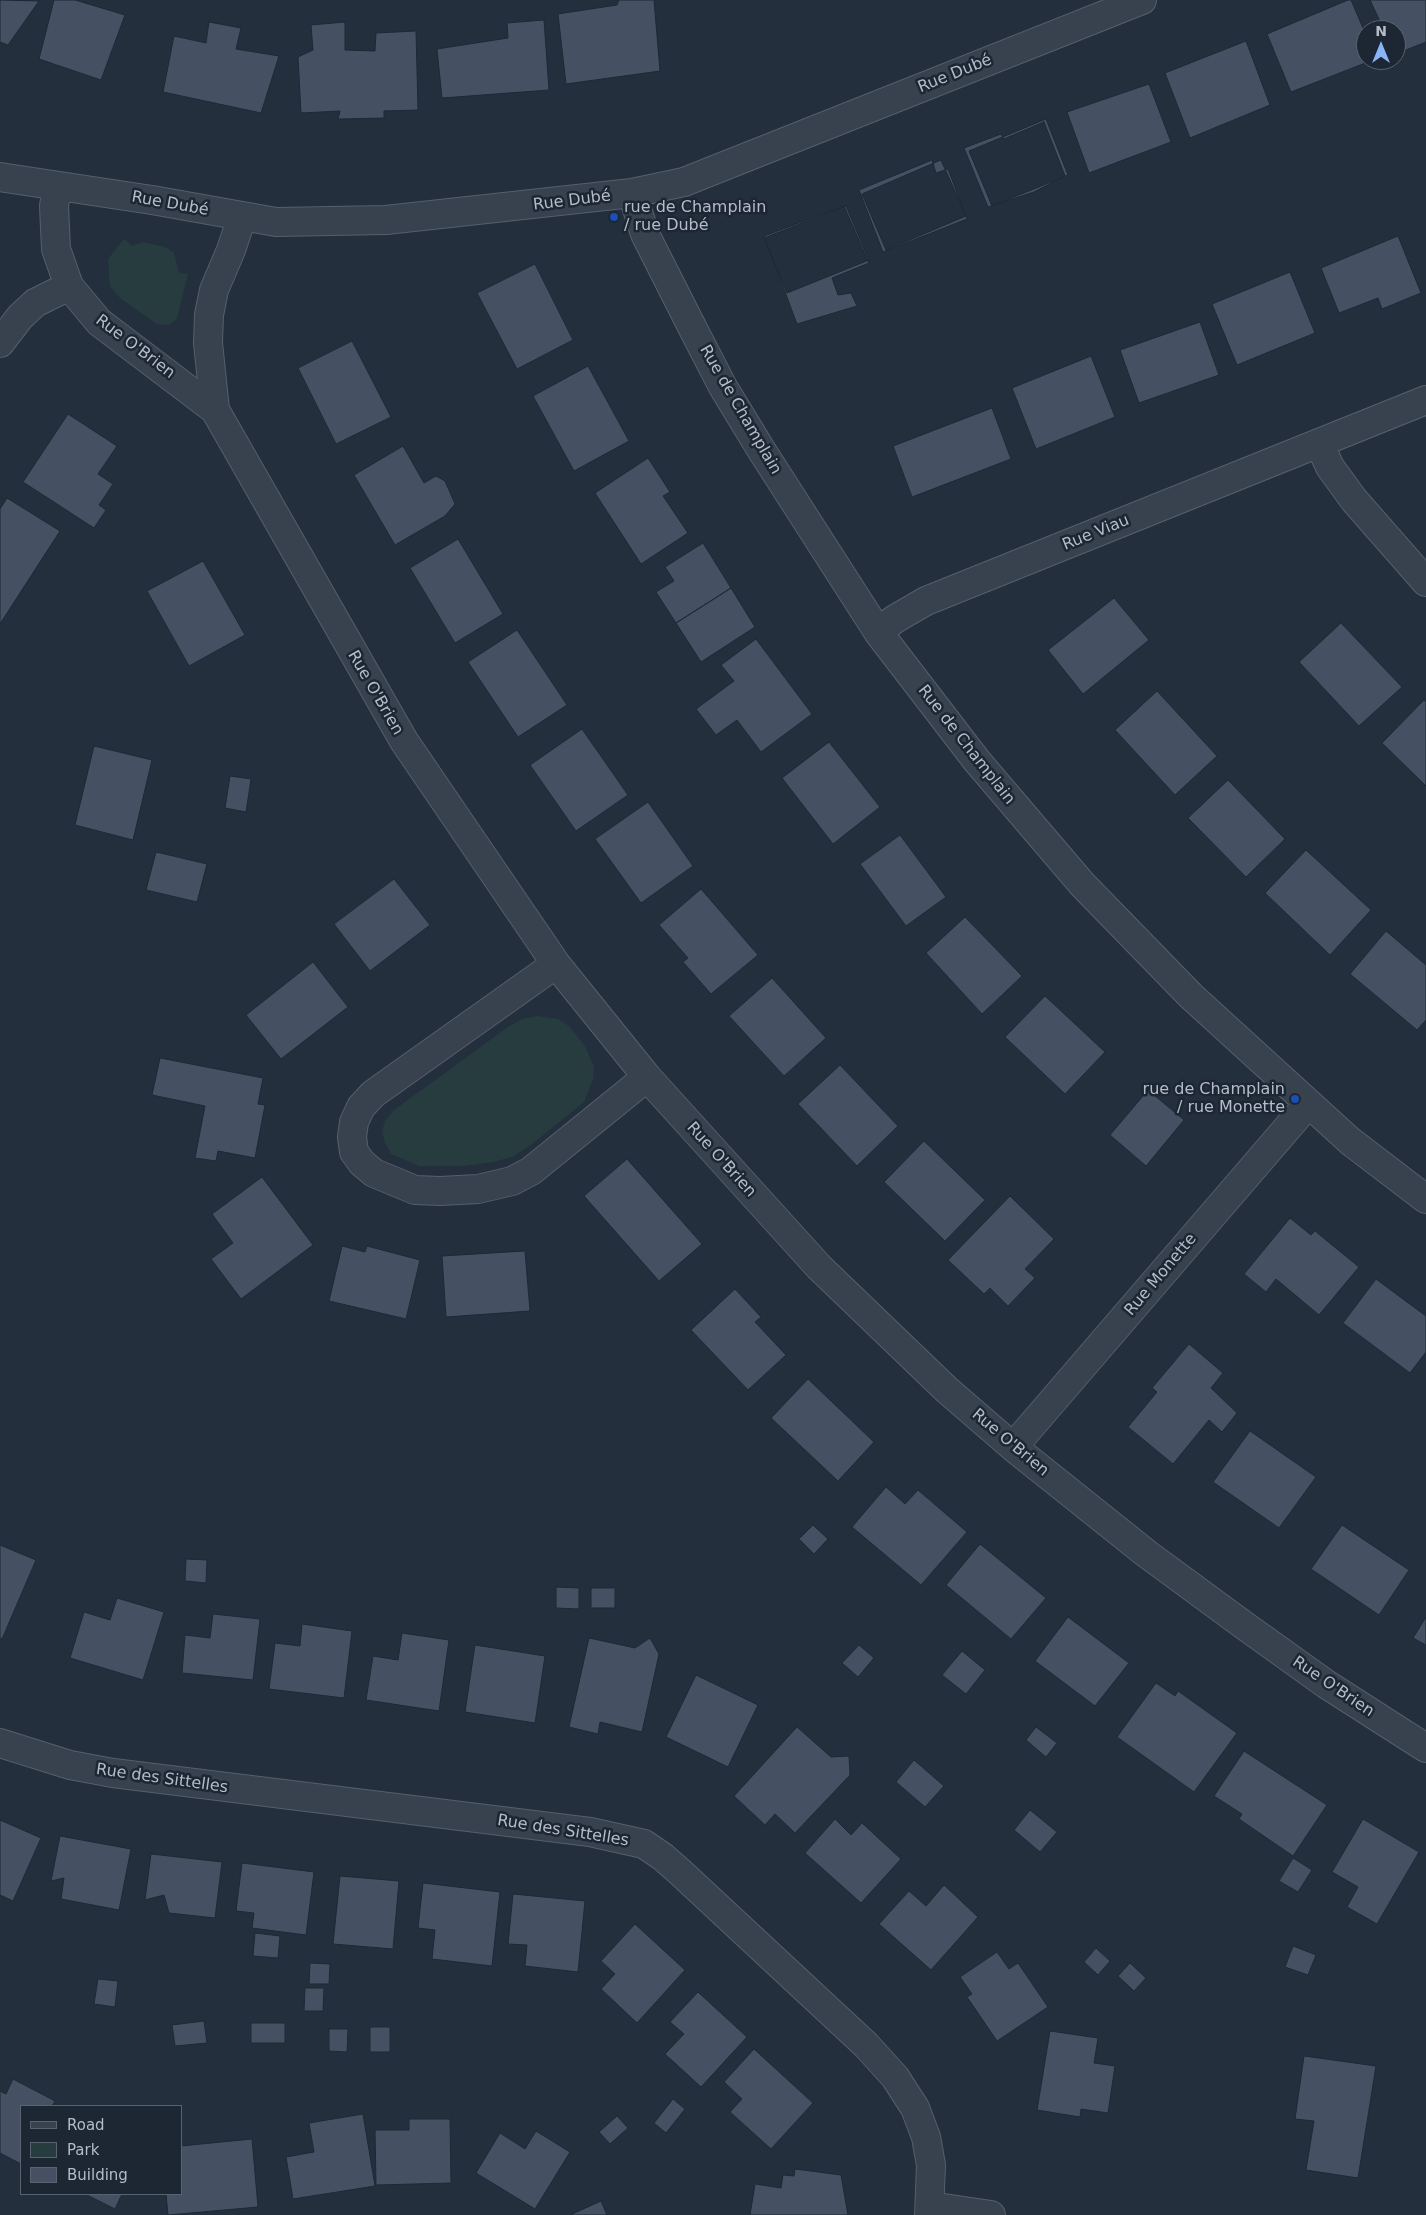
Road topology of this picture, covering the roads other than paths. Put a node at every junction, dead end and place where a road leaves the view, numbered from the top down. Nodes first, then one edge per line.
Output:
1 (1142, 0) edge
2 (0, 177) edge
3 (57, 187) junction
4 (632, 193) junction
5 (242, 217) junction
6 (69, 286) junction
7 (0, 342) edge
8 (1426, 400) edge
9 (215, 410) junction
10 (1319, 443) junction
11 (1426, 582) edge
12 (878, 632) junction
13 (556, 964) junction
14 (647, 1077) junction
15 (1308, 1104) junction
16 (1426, 1199) edge
17 (1013, 1447) junction
18 (0, 1743) edge
19 (1426, 1748) edge
20 (930, 2210) edge
21 (991, 2215) edge

1 - 4 street, Rue Dubé
2 - 3 street, Rue Dubé
3 - 5 street, Rue Dubé
3 - 6 street, Rue O'Brien
4 - 5 street, Rue Dubé
4 - 12 street, Rue de Champlain
5 - 9 street, Rue O'Brien
6 - 7 street
6 - 9 street, Rue O'Brien
8 - 10 street, Rue Viau
9 - 13 street, Rue O'Brien
10 - 11 street
10 - 12 street, Rue Viau
12 - 15 street, Rue de Champlain
13 - 14 street, Rue O'Brien
13 - 14 street
14 - 17 street, Rue O'Brien
15 - 16 street, Rue de Champlain
15 - 17 street, Rue Monette
17 - 19 street, Rue O'Brien
18 - 20 street, Rue des Sittelles
20 - 21 street

